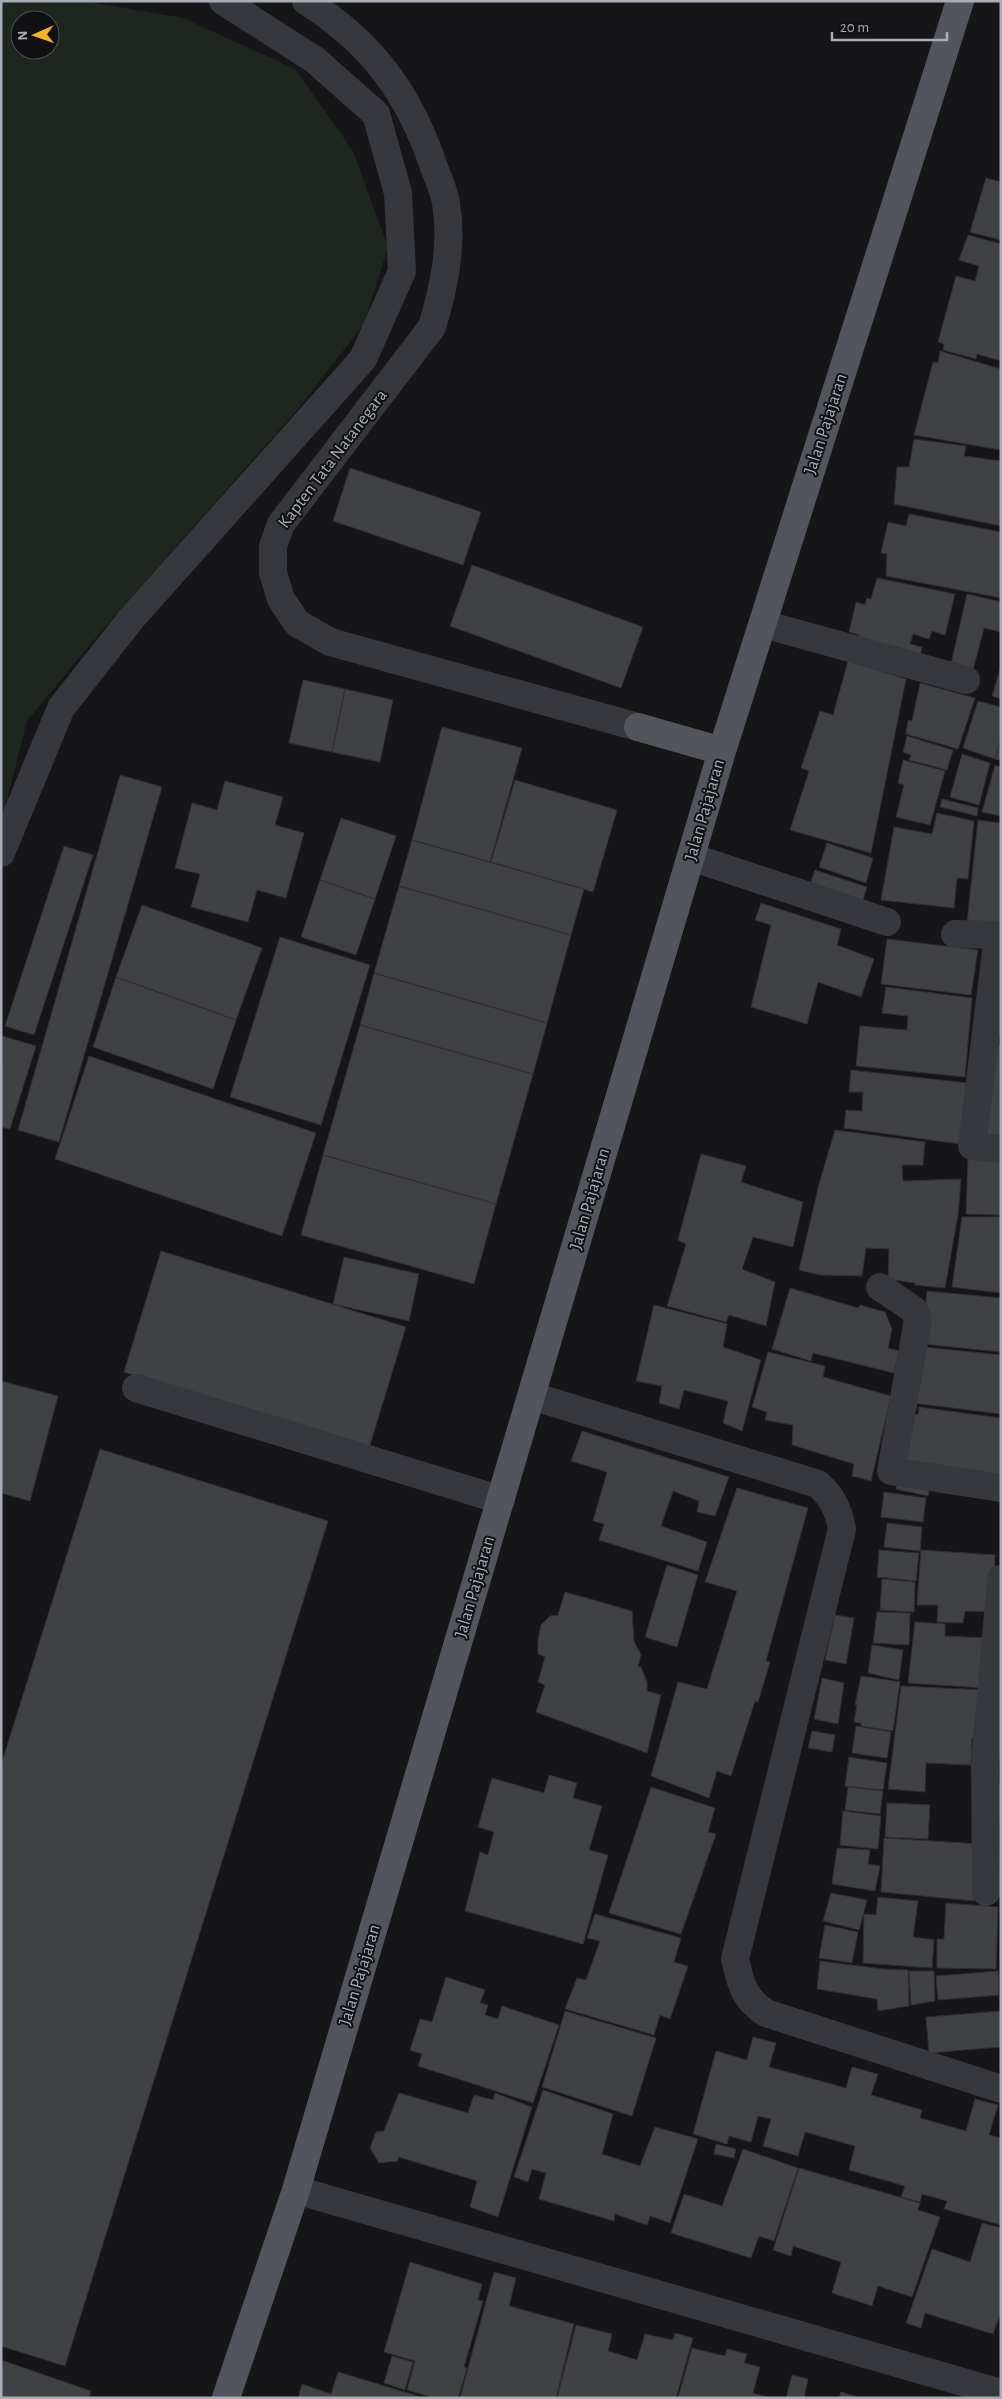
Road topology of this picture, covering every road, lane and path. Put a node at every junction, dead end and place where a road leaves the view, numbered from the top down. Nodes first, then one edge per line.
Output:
1 (222, 1) edge
2 (306, 1) edge
3 (960, 1) edge
4 (763, 624) junction
5 (966, 680) dead end
6 (638, 727) joint
7 (722, 751) junction
8 (1, 853) edge
9 (691, 857) junction
10 (887, 922) dead end
11 (955, 934) dead end
12 (999, 935) edge
13 (1001, 1149) edge
14 (880, 1287) dead end
15 (136, 1388) dead end
16 (532, 1396) junction
17 (1001, 1488) edge
18 (500, 1500) junction
19 (1001, 1579) edge
20 (986, 1892) dead end
21 (1001, 2089) edge
22 (296, 2190) junction
23 (1001, 2393) edge
24 (226, 2398) edge

1 - 8 street
2 - 6 street, Kapten Tata Natanegara
3 - 4 main road, Jalan Pajajaran
4 - 5 street
4 - 7 main road, Jalan Pajajaran
6 - 7 main road, Kapten Tata Natanegara
7 - 9 main road, Jalan Pajajaran
9 - 10 street
9 - 16 main road, Jalan Pajajaran
11 - 12 street
12 - 13 street
14 - 17 street
15 - 18 street
16 - 18 main road, Jalan Pajajaran
16 - 21 street
18 - 22 main road, Jalan Pajajaran
19 - 20 street
22 - 23 street
22 - 24 main road, Jalan Pajajaran

